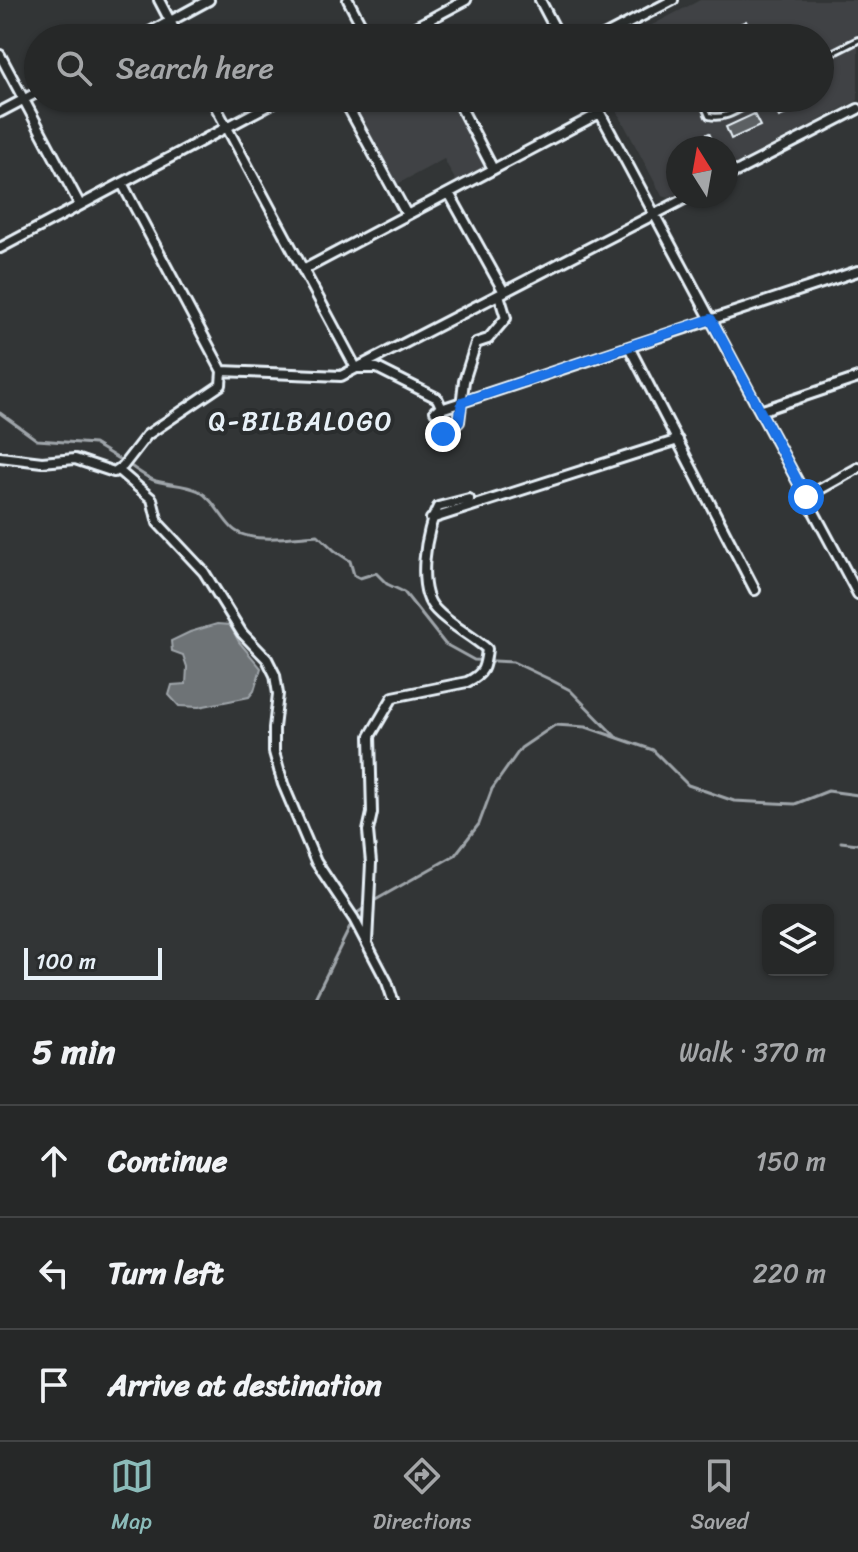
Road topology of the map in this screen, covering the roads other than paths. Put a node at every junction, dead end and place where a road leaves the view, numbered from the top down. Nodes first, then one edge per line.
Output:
1 (159, 0) edge
2 (209, 0) edge
3 (348, 0) edge
4 (466, 0) edge
5 (540, 0) edge
6 (673, 0) edge
7 (170, 21) junction
8 (165, 24) edge
9 (172, 24) edge
10 (361, 24) edge
11 (422, 24) edge
12 (553, 24) edge
13 (627, 24) edge
14 (858, 40) edge
15 (834, 52) edge
16 (0, 55) edge
17 (24, 100) joint
18 (858, 109) edge
19 (0, 112) edge
20 (30, 112) edge
21 (219, 112) edge
22 (255, 112) edge
23 (351, 112) edge
24 (463, 112) edge
25 (707, 112) edge
26 (732, 112) edge
27 (600, 113) joint
28 (227, 127) junction
29 (493, 169) junction
30 (738, 171) edge
31 (122, 183) junction
32 (449, 193) junction
33 (80, 205) junction
34 (667, 208) edge
35 (655, 214) junction
36 (407, 215) junction
37 (0, 248) edge
38 (303, 270) junction
39 (858, 271) edge
40 (502, 293) junction
41 (711, 319) junction
42 (629, 347) junction
43 (356, 368) junction
44 (222, 371) junction
45 (858, 378) edge
46 (462, 402) junction
47 (760, 411) junction
48 (443, 434) dead end
49 (678, 440) junction
50 (0, 457) edge
51 (121, 468) junction
52 (858, 468) edge
53 (806, 497) junction
54 (469, 499) dead end
55 (430, 519) junction
56 (755, 590) dead end
57 (858, 594) edge
58 (367, 942) junction
59 (393, 1000) edge

1 - 7 street
2 - 7 street
3 - 10 street
4 - 11 street
5 - 12 street
6 - 13 street
7 - 8 street
7 - 9 street
14 - 15 lane
16 - 17 street
17 - 19 street
18 - 30 street
20 - 33 street
21 - 28 street
22 - 28 street
23 - 36 street
24 - 29 street
25 - 26 lane
27 - 29 street
27 - 35 street
28 - 31 street
28 - 38 street
29 - 32 street
31 - 33 street
31 - 44 street
32 - 36 street
32 - 40 street
33 - 37 street
34 - 35 street
35 - 40 street
35 - 41 street
36 - 38 street
38 - 43 street
39 - 41 street
40 - 43 street
40 - 46 street
41 - 42 street
41 - 47 street
42 - 46 street
42 - 49 street
43 - 44 street
43 - 46 street
44 - 51 street
45 - 47 street
46 - 48 street
47 - 53 street
49 - 55 street
49 - 56 street
50 - 51 street
51 - 58 street
52 - 53 street
53 - 57 street
54 - 55 street
55 - 58 street
58 - 59 street

